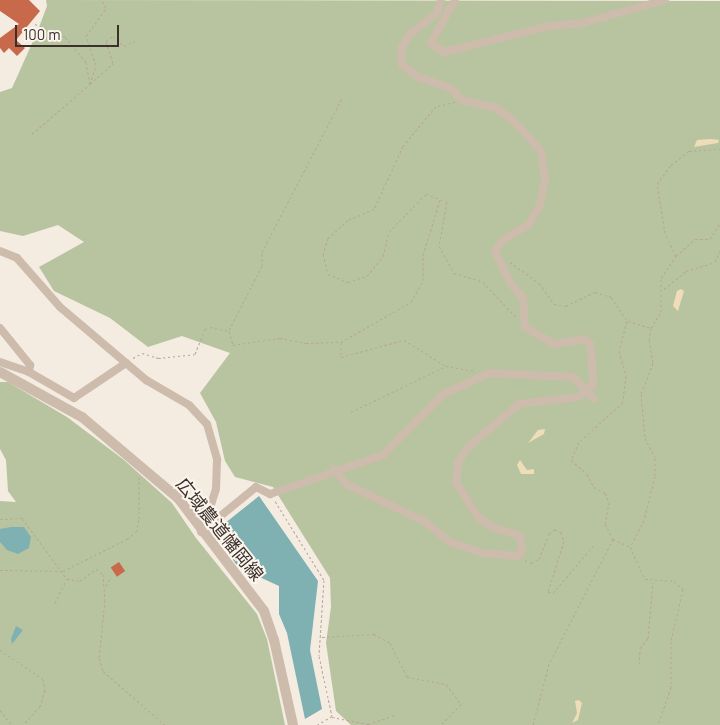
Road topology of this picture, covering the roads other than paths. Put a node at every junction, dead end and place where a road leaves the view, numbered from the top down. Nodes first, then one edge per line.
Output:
1 (441, 0) edge
2 (455, 0) edge
3 (664, 0) edge
4 (0, 251) edge
5 (0, 328) edge
6 (0, 362) edge
7 (126, 362) junction
8 (0, 372) edge
9 (29, 372) junction
10 (588, 392) junction
11 (594, 399) dead end
12 (334, 470) junction
13 (194, 520) junction
14 (201, 532) junction
15 (293, 725) edge

1 - 10 street
2 - 3 street
4 - 7 street
5 - 9 street
6 - 9 street
7 - 9 street
7 - 13 street
8 - 13 street, 広域農道幡岡線
10 - 11 street
10 - 12 street
10 - 12 street
12 - 14 street
13 - 14 street, 広域農道幡岡線
14 - 15 street, 広域農道幡岡線

